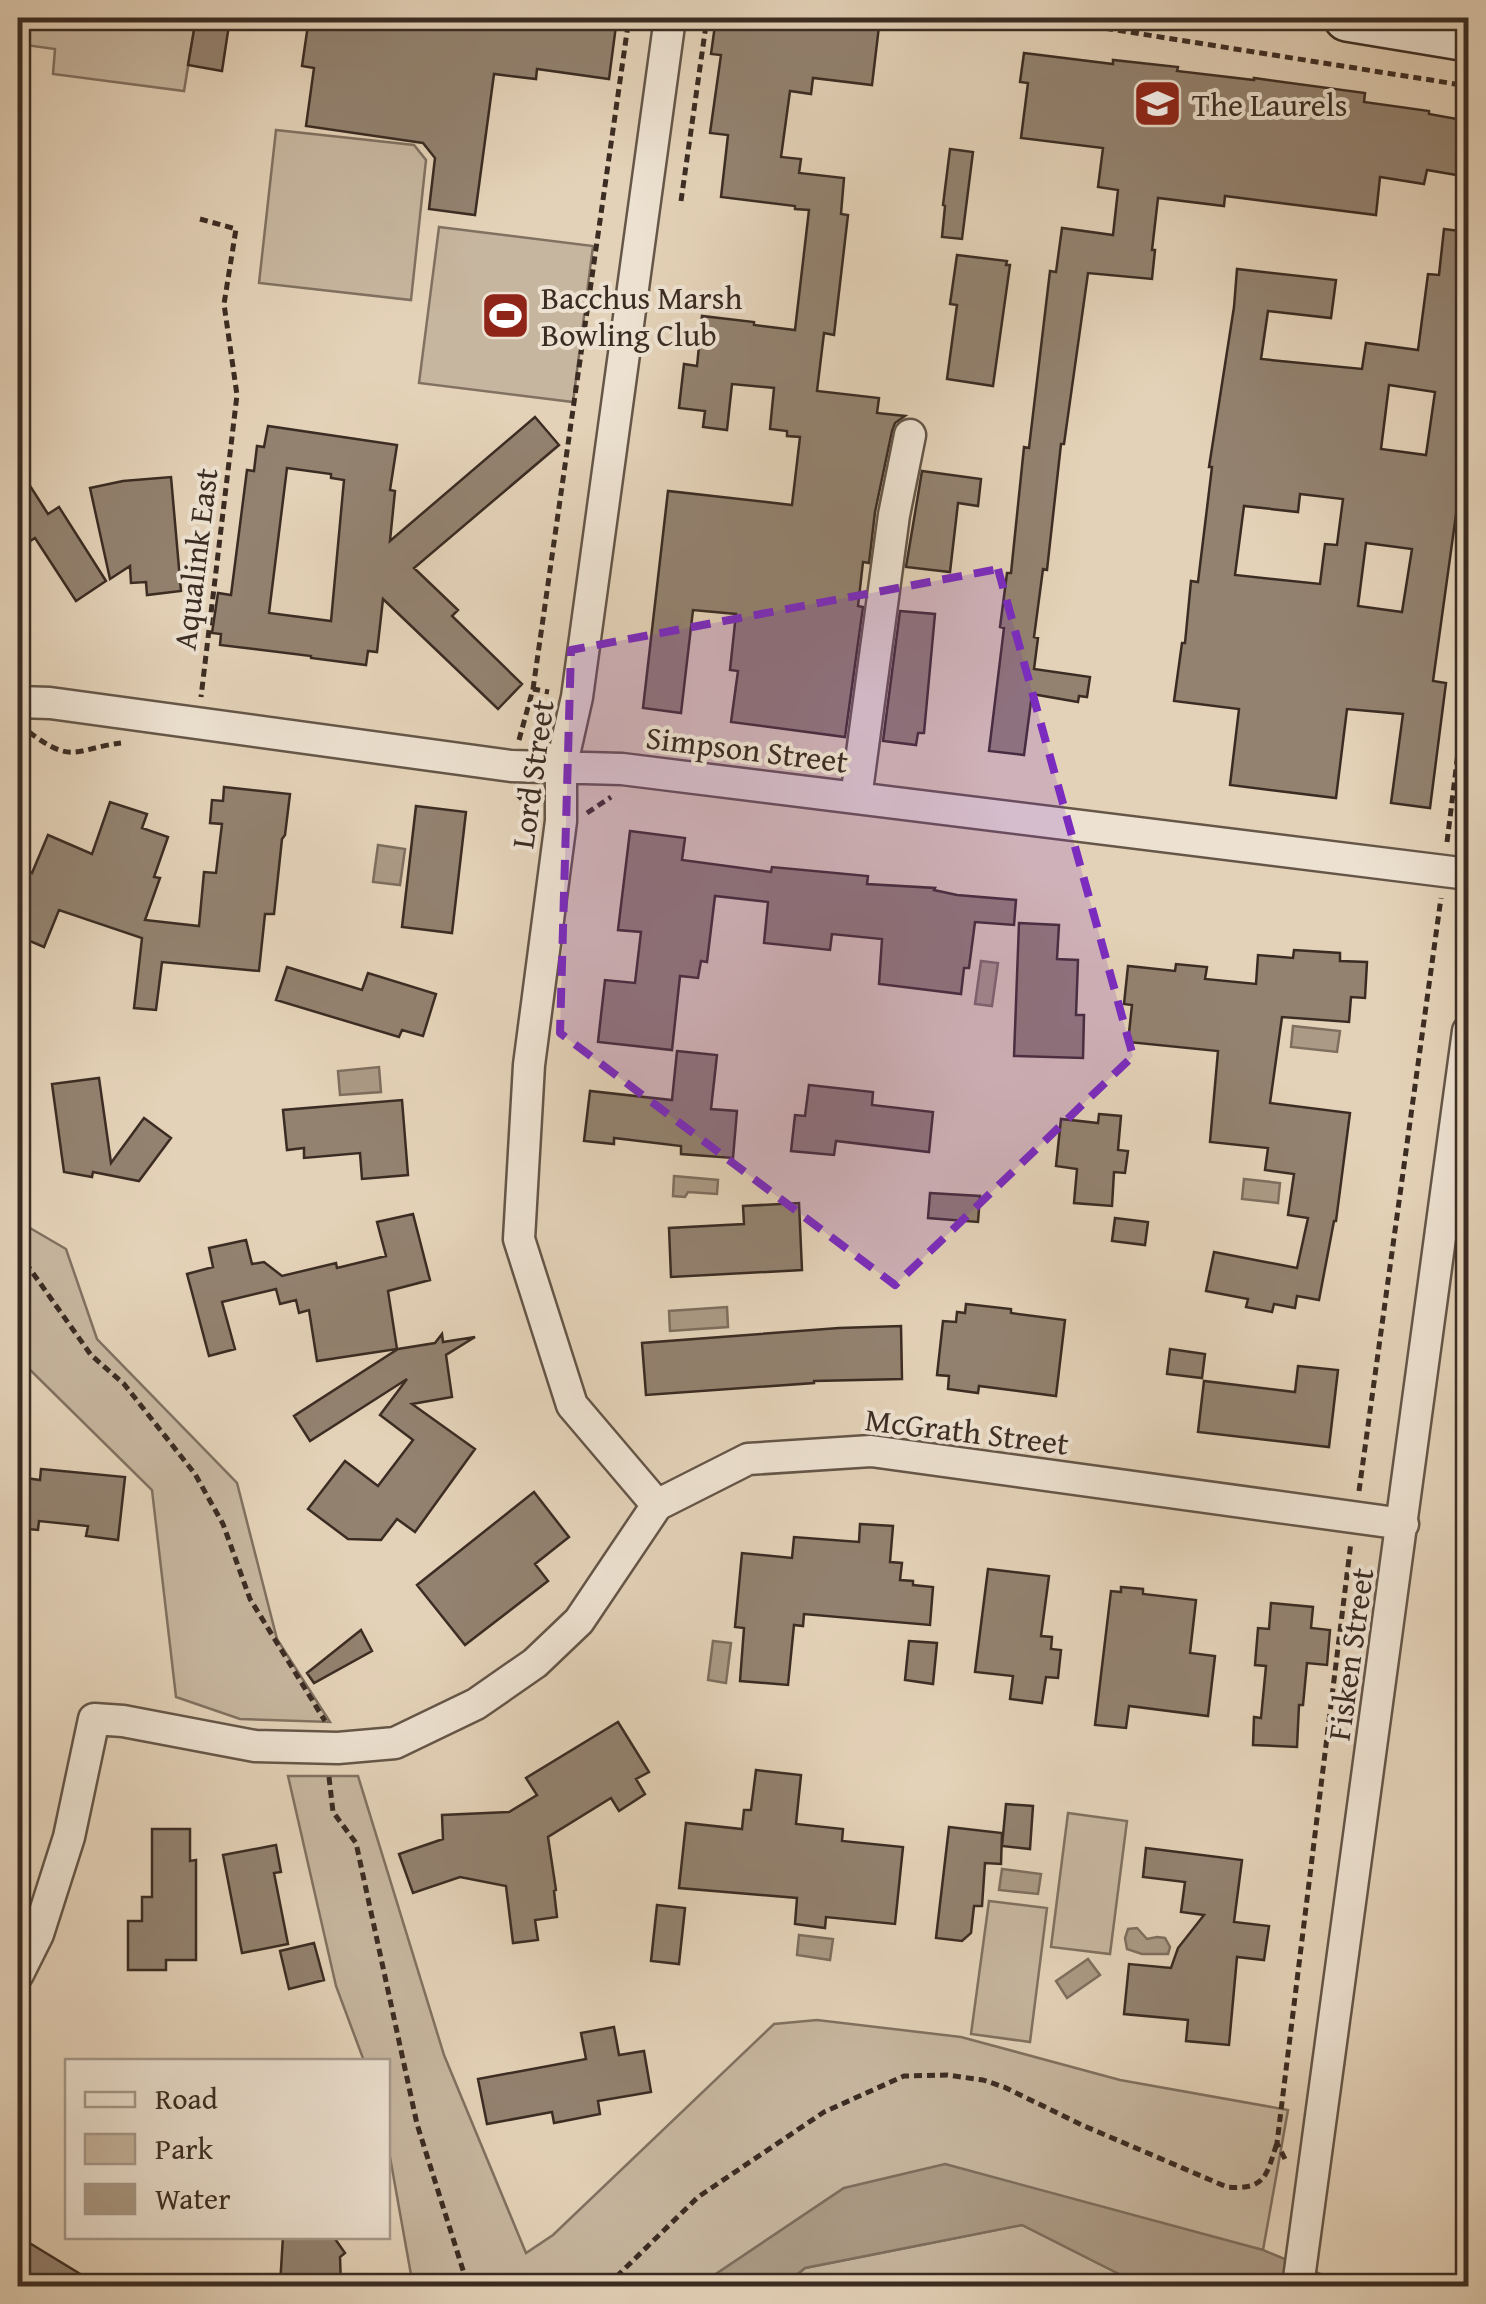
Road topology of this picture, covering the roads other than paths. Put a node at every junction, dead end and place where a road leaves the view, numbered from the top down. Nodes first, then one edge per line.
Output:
1 (670, 18) edge
2 (1347, 18) edge
3 (1468, 38) edge
4 (910, 435) dead end
5 (21, 716) edge
6 (561, 768) junction
7 (856, 798) junction
8 (1456, 873) edge
9 (1468, 1031) edge
10 (657, 1505) junction
11 (1403, 1524) junction
12 (18, 1974) edge
13 (1298, 2286) edge

1 - 6 street, Lord Street
2 - 3 main road
4 - 7 street
5 - 6 street, Simpson Street
6 - 7 street, Simpson Street
6 - 10 street, Lord Street
7 - 8 street, Simpson Street
9 - 11 street, Fisken Street
10 - 11 street, McGrath Street
10 - 12 street, McGrath Street
11 - 13 street, Fisken Street

